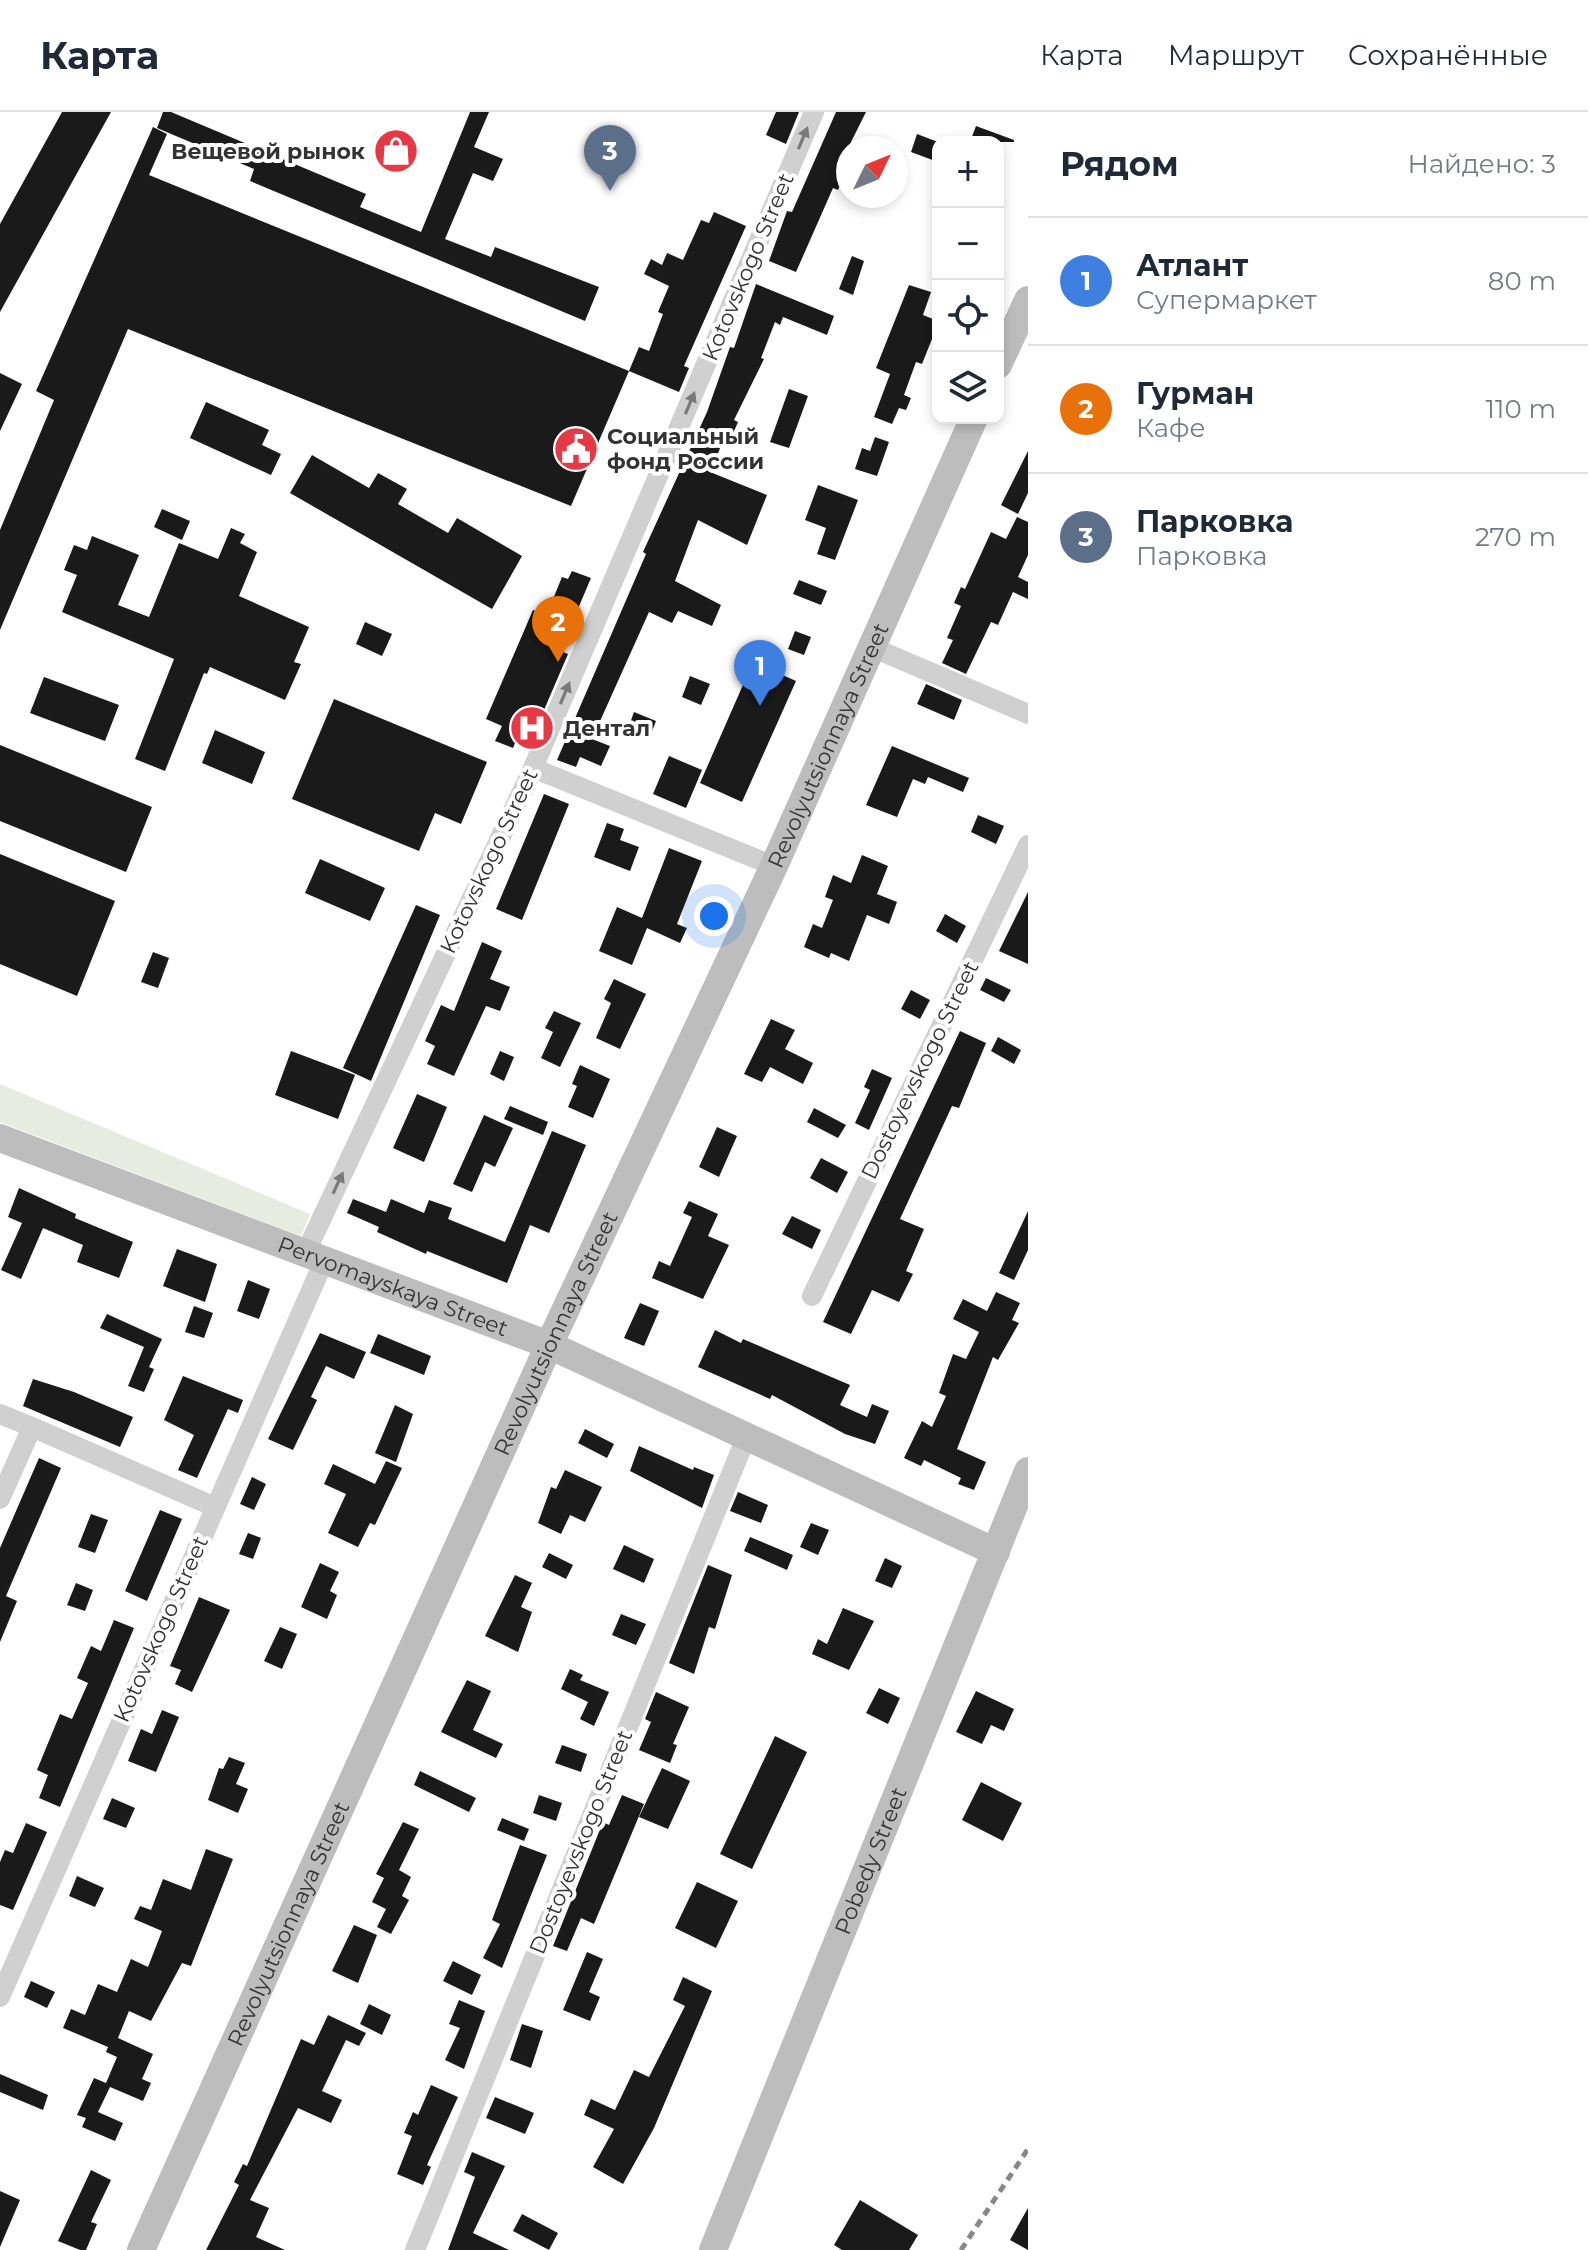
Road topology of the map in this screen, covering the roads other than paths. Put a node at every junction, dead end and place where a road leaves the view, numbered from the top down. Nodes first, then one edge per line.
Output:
1 (814, 112) edge
2 (1028, 300) edge
3 (1004, 352) edge
4 (971, 424) edge
5 (869, 646) junction
6 (1028, 714) edge
7 (533, 768) junction
8 (1028, 845) edge
9 (774, 866) junction
10 (0, 1138) edge
11 (314, 1257) junction
12 (812, 1296) dead end
13 (549, 1345) junction
14 (0, 1414) edge
15 (32, 1427) junction
16 (747, 1435) junction
17 (1028, 1471) edge
18 (0, 1499) edge
19 (215, 1507) junction
20 (996, 1552) junction
21 (0, 1997) edge
22 (141, 2250) edge
23 (415, 2250) edge
24 (713, 2250) edge

7 -> 1 street, Kotovskogo Street
2 - 3 street
4 - 5 street, Revolyutsionnaya Street
5 - 6 street
5 - 9 street, Revolyutsionnaya Street
7 - 9 street
11 -> 7 street, Kotovskogo Street
8 - 12 street, Dostoyevskogo Street
9 - 13 street, Revolyutsionnaya Street
10 - 11 street, Pervomayskaya Street
11 - 13 street, Pervomayskaya Street
11 - 19 street, Kotovskogo Street
13 - 16 street, Pervomayskaya Street
13 - 22 street, Revolyutsionnaya Street
14 - 15 street
15 - 18 street
15 - 19 street
16 - 20 street, Pervomayskaya Street
16 - 23 street, Dostoyevskogo Street
17 - 20 street, Pobedy Street
19 - 21 street, Kotovskogo Street
20 - 24 street, Pobedy Street

